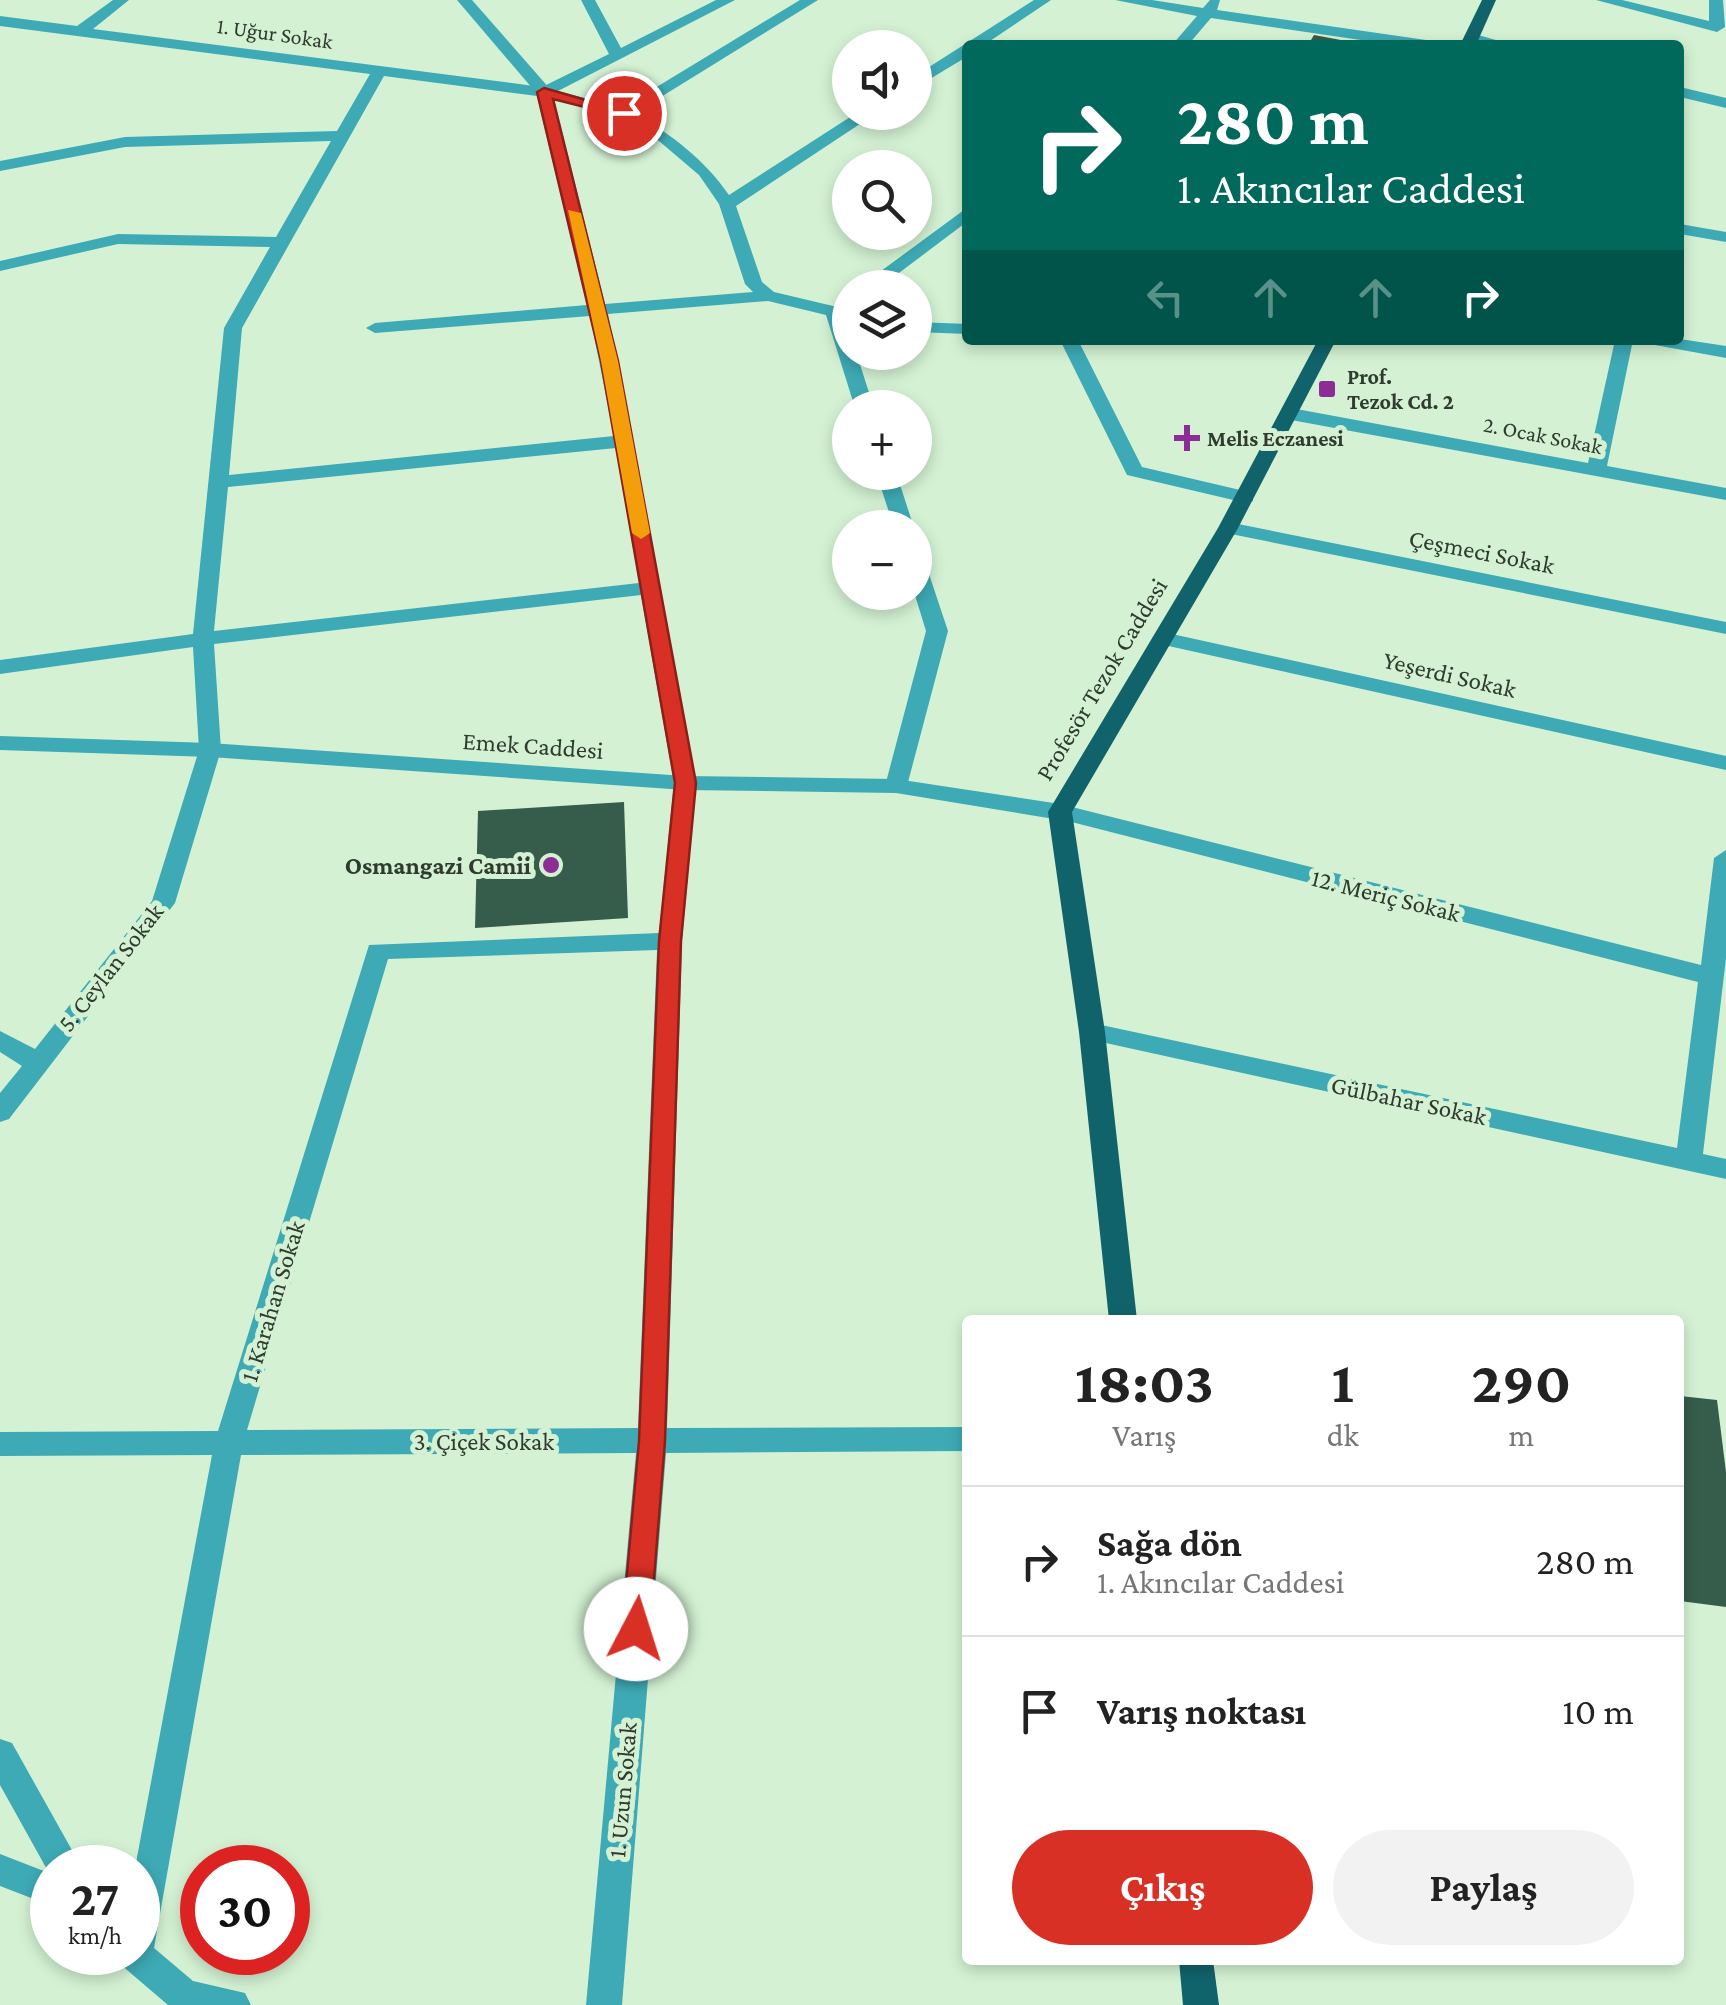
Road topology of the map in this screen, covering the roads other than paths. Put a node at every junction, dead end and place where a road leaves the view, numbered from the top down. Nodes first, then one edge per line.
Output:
1 (122, 0) edge
2 (464, 0) edge
3 (588, 0) edge
4 (728, 0) edge
5 (811, 0) edge
6 (1044, 0) edge
7 (1122, 0) edge
8 (1489, 0) edge
9 (1603, 0) edge
10 (1716, 0) edge
11 (1213, 6) edge
12 (0, 21) edge
13 (82, 30) junction
14 (982, 40) edge
15 (1184, 40) edge
16 (1399, 40) edge
17 (1471, 40) edge
18 (962, 54) edge
19 (617, 56) junction
20 (380, 70) junction
21 (932, 72) edge
22 (544, 92) junction
23 (1684, 93) edge
24 (1726, 104) edge
25 (624, 113) junction
26 (842, 130) edge
27 (341, 136) junction
28 (0, 166) edge
29 (728, 204) junction
30 (962, 217) edge
31 (1684, 230) edge
32 (1726, 237) edge
33 (280, 242) junction
34 (0, 266) edge
35 (891, 270) edge
36 (768, 296) junction
37 (832, 307) edge
38 (597, 310) junction
39 (375, 328) dead end
40 (932, 328) edge
41 (962, 329) edge
42 (1071, 345) edge
43 (1325, 345) edge
44 (1623, 345) edge
45 (1684, 345) edge
46 (1726, 352) edge
47 (1292, 414) junction
48 (624, 441) junction
49 (1596, 471) junction
50 (220, 482) junction
51 (1726, 494) edge
52 (1246, 496) junction
53 (1228, 528) junction
54 (650, 588) junction
55 (931, 610) edge
56 (1726, 628) edge
57 (1162, 638) junction
58 (203, 639) junction
59 (0, 667) edge
60 (0, 744) edge
61 (210, 750) junction
62 (1726, 763) edge
63 (685, 783) junction
64 (896, 786) junction
65 (1060, 812) junction
66 (1726, 858) edge
67 (670, 941) junction
68 (1712, 977) junction
69 (1092, 1032) junction
70 (0, 1040) edge
71 (36, 1062) junction
72 (0, 1112) edge
73 (1689, 1160) junction
74 (1726, 1169) edge
75 (1122, 1315) edge
76 (962, 1439) edge
77 (652, 1441) junction
78 (229, 1442) junction
79 (0, 1444) edge
80 (0, 1754) edge
81 (52, 1845) edge
82 (155, 1845) edge
83 (0, 1870) edge
84 (30, 1882) edge
85 (1197, 1965) edge
86 (158, 1975) edge
87 (183, 2001) edge
88 (233, 2005) edge
89 (604, 2005) edge
90 (1201, 2005) edge

1 - 13 street
2 - 22 street
3 - 19 street
4 - 19 street
5 - 25 street
6 - 14 street
7 - 11 street
8 - 17 main road
9 - 10 street
11 - 15 street
11 - 16 street
12 - 13 street, 1. Uğur Sokak
13 - 20 street, 1. Uğur Sokak
18 - 21 street
19 - 22 street
20 - 22 street, 1. Uğur Sokak
20 - 27 street
22 - 25 street, 1. Uğur Sokak
22 - 38 street, 1. Uzun Sokak
23 - 24 street
25 - 29 street, 1. Uğur Sokak
26 - 29 street
27 - 28 street
27 - 33 street
29 - 36 street
30 - 35 street
31 - 32 street
33 - 34 street
33 - 50 street
36 - 37 street
36 - 38 street
38 - 39 street
38 - 48 street, 1. Uzun Sokak
40 - 41 street
42 - 52 street
43 - 47 main road, Profesör Tezok Caddesi
44 - 49 street
45 - 46 street
47 - 49 street, 2. Ocak Sokak
47 - 52 main road, Profesör Tezok Caddesi
48 - 50 street
48 - 54 street, 1. Uzun Sokak
49 - 51 street, 2. Ocak Sokak
50 - 58 street
52 - 53 main road, Profesör Tezok Caddesi
53 - 56 street, Çeşmeci Sokak
53 - 57 main road, Profesör Tezok Caddesi
54 - 58 street
54 - 63 street, 1. Uzun Sokak
55 - 64 street
57 - 62 street, Yeşerdi Sokak
57 - 65 main road, Profesör Tezok Caddesi
58 - 59 street
58 - 61 street
60 - 61 street, Emek Caddesi
61 - 63 street, Emek Caddesi
61 - 71 street, 5. Ceylan Sokak
63 - 64 street, Emek Caddesi
63 - 67 street, 1. Uzun Sokak
64 - 65 street, Emek Caddesi
65 - 68 street, 12. Meriç Sokak
65 - 69 main road, Profesör Tezok Caddesi
66 - 68 street
67 - 77 street, 1. Uzun Sokak
67 - 78 street, 1. Karahan Sokak
68 - 73 street
69 - 73 street, Gülbahar Sokak
69 - 75 main road, Profesör Tezok Caddesi
70 - 71 street
71 - 72 street, 5. Ceylan Sokak
73 - 74 street, Gülbahar Sokak
76 - 77 street, 3. Çiçek Sokak
77 - 78 street, 3. Çiçek Sokak
77 - 89 street, 1. Uzun Sokak
78 - 79 street, 3. Çiçek Sokak
78 - 82 street, 1. Karahan Sokak
80 - 81 street
83 - 84 street
85 - 90 main road
86 - 87 street
87 - 88 street

